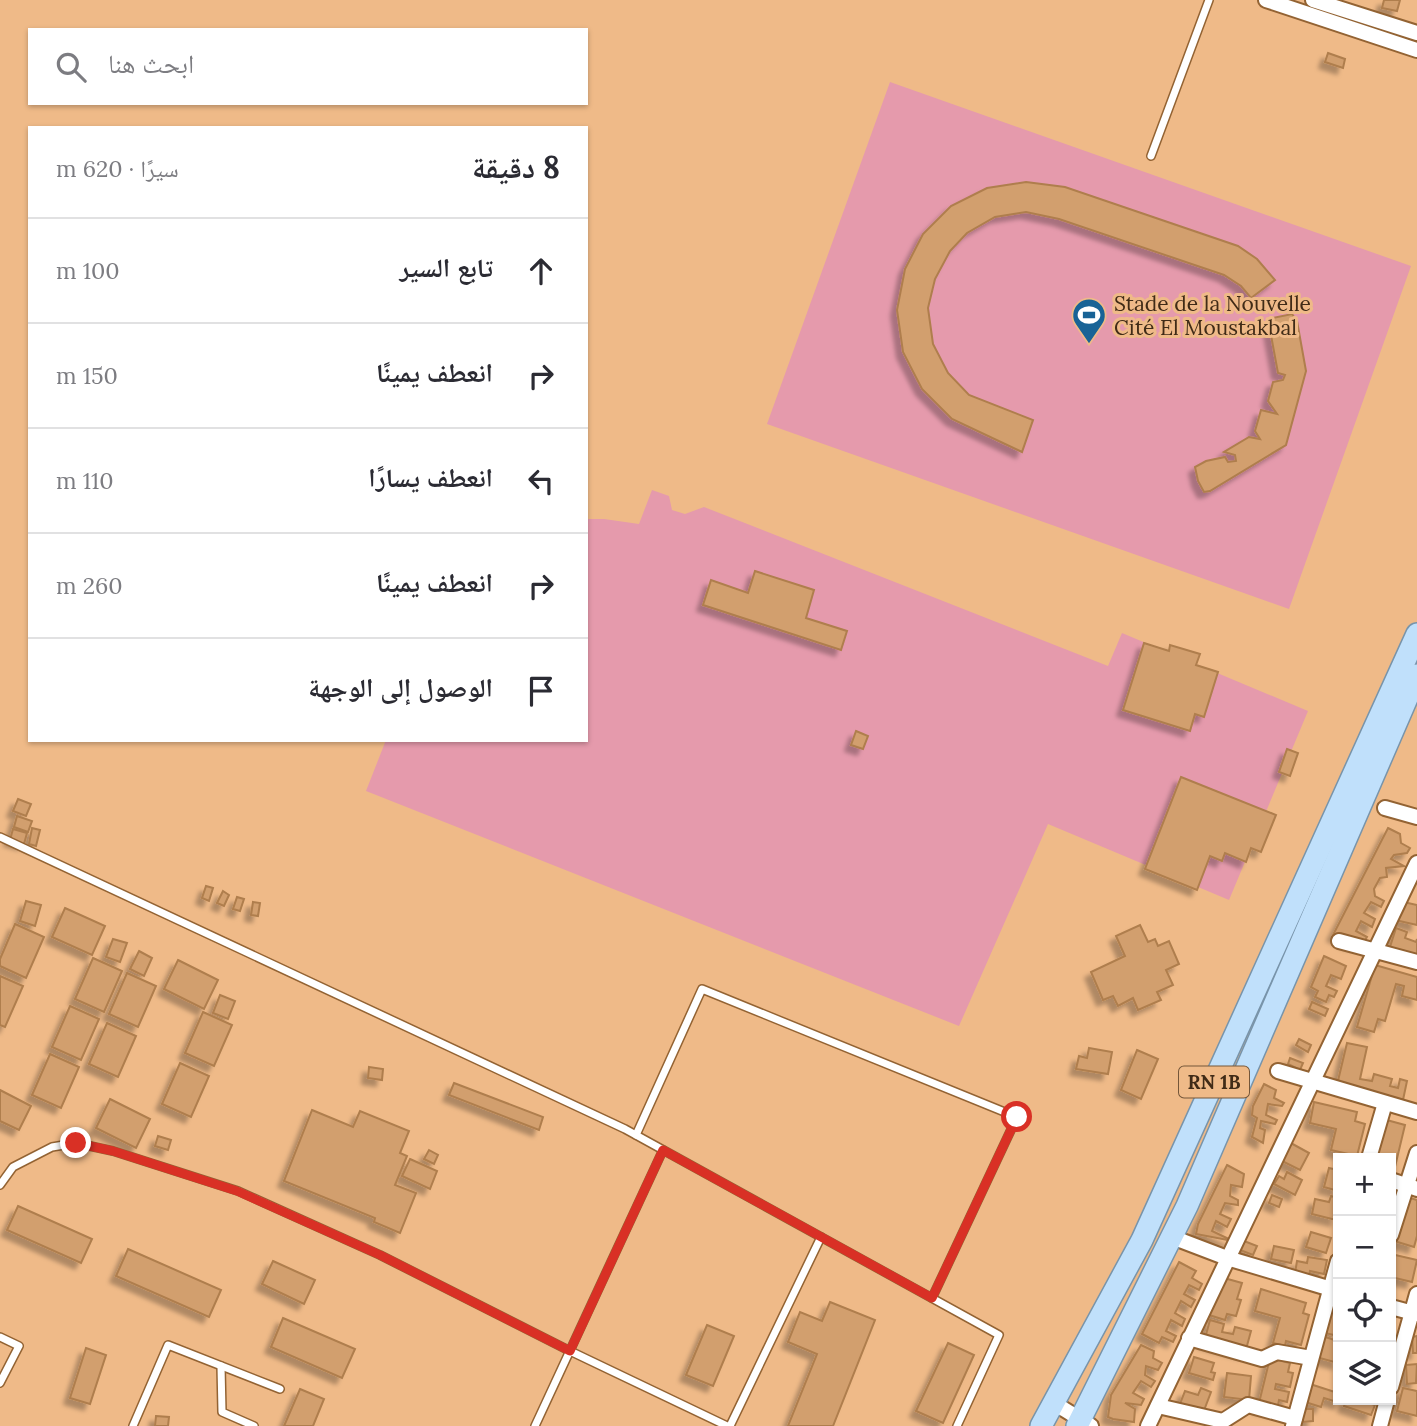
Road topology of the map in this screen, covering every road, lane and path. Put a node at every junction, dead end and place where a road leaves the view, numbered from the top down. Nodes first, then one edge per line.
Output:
1 (1209, 0) edge
2 (1266, 0) edge
3 (1318, 1) edge
4 (1417, 33) edge
5 (1417, 50) edge
6 (1151, 156) dead end
7 (1417, 634) edge
8 (1417, 675) edge
9 (1382, 736) junction
10 (1385, 808) dead end
11 (1417, 817) edge
12 (0, 837) edge
13 (1417, 863) edge
14 (1339, 941) dead end
15 (1375, 951) junction
16 (1417, 961) edge
17 (1278, 1071) dead end
18 (1312, 1083) junction
19 (1385, 1103) junction
20 (1417, 1112) edge
21 (636, 1135) junction
22 (663, 1150) junction
23 (1370, 1153) edge
24 (1417, 1153) edge
25 (0, 1185) edge
26 (1412, 1187) edge
27 (1396, 1224) edge
28 (821, 1237) junction
29 (1172, 1237) junction
30 (1227, 1258) junction
31 (1333, 1290) edge
32 (1333, 1293) edge
33 (1417, 1294) edge
34 (932, 1298) junction
35 (1396, 1308) edge
36 (1414, 1313) edge
37 (0, 1337) edge
38 (1189, 1338) junction
39 (570, 1351) junction
40 (1311, 1358) junction
41 (221, 1366) junction
42 (1396, 1371) edge
43 (0, 1382) edge
44 (280, 1389) dead end
45 (1054, 1403) junction
46 (1386, 1405) edge
47 (1158, 1406) junction
48 (1294, 1422) edge
49 (1083, 1424) edge
50 (132, 1426) edge
51 (254, 1426) edge
52 (535, 1426) edge
53 (729, 1426) edge
54 (957, 1426) edge
55 (1041, 1426) edge
56 (1148, 1426) edge
57 (1380, 1426) edge

1 - 6 lane
2 - 5 street
3 - 4 street
7 - 9 main road, RN 1B
8 - 9 main road, RN 1B
9 - 29 main road, RN 1B
9 - 45 main road, RN 1B
10 - 11 street
12 - 21 lane
13 - 15 street
14 - 15 street
15 - 16 street
15 - 18 street
17 - 18 street
18 - 19 street
18 - 30 street
19 - 20 street
19 - 23 street
21 - 22 lane
21 - 34 lane
22 - 28 lane
22 - 39 lane
24 - 26 street
25 - 39 lane
26 - 27 street
28 - 34 lane
28 - 53 lane
29 - 30 street
29 - 49 main road, RN 1B
30 - 31 street
30 - 38 street
32 - 40 street
33 - 36 street
34 - 54 lane
35 - 36 street
36 - 42 street
37 - 43 lane
38 - 40 street
38 - 47 street
39 - 52 lane
39 - 53 lane
40 - 48 street
41 - 44 lane
41 - 50 lane
41 - 51 lane
45 - 49 street
45 - 55 main road, RN 1B
46 - 57 street
47 - 48 street
47 - 56 street

